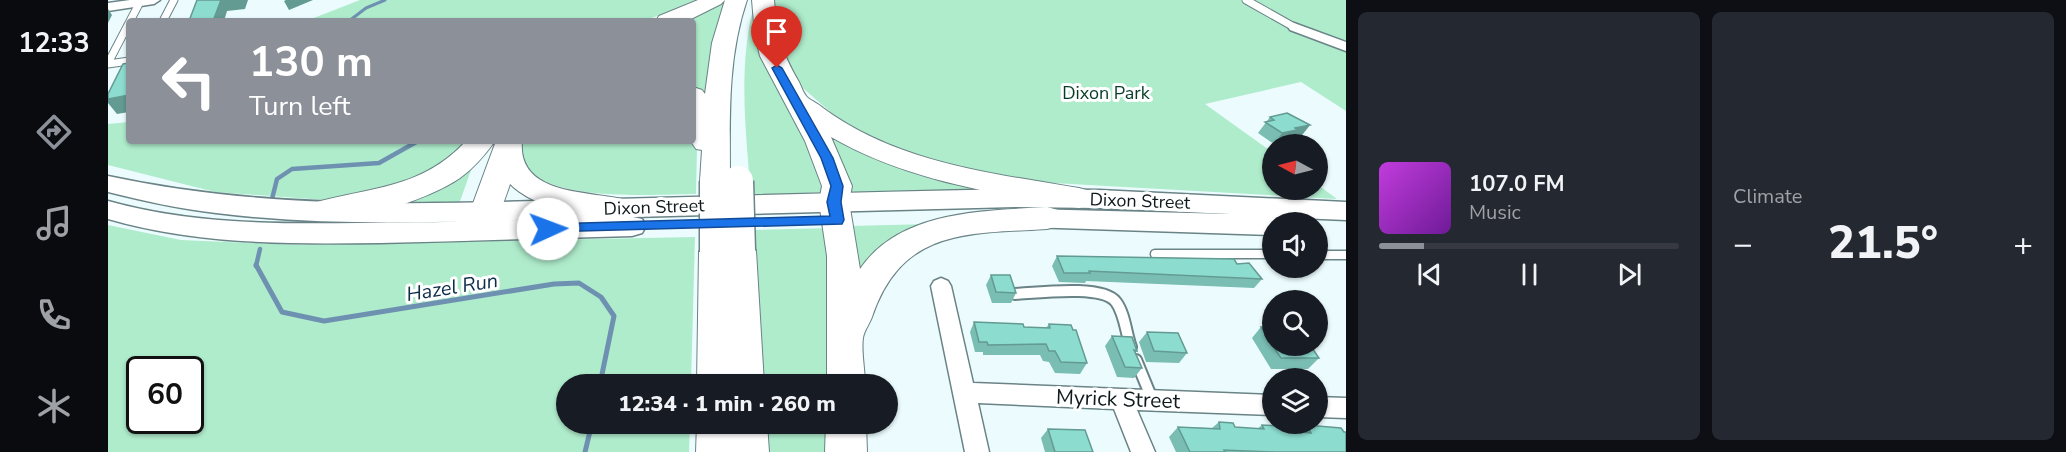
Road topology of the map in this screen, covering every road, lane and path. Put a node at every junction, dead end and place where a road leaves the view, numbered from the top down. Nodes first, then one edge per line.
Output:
1 (154, 0) edge
2 (174, 0) edge
3 (714, 0) edge
4 (736, 0) edge
5 (749, 0) edge
6 (763, 0) edge
7 (1246, 0) edge
8 (140, 2) junction
9 (108, 6) edge
10 (131, 18) edge
11 (165, 18) edge
12 (675, 18) edge
13 (1294, 27) joint
14 (126, 28) edge
15 (1346, 47) edge
16 (126, 61) edge
17 (108, 64) edge
18 (793, 96) junction
19 (696, 102) edge
20 (496, 144) edge
21 (726, 181) junction
22 (108, 184) edge
23 (1079, 198) junction
24 (620, 208) junction
25 (108, 210) edge
26 (836, 211) junction
27 (1346, 211) edge
28 (212, 217) junction
29 (472, 218) junction
30 (1047, 218) junction
31 (323, 222) junction
32 (1262, 225) edge
33 (1328, 228) edge
34 (1346, 229) edge
35 (727, 251) junction
36 (1155, 254) dead end
37 (1262, 254) edge
38 (1328, 255) edge
39 (1346, 255) edge
40 (941, 286) dead end
41 (1015, 294) edge
42 (846, 370) edge
43 (717, 374) edge
44 (744, 374) edge
45 (965, 393) junction
46 (1121, 399) junction
47 (1152, 399) junction
48 (1262, 404) edge
49 (1328, 407) edge
50 (1346, 408) edge
51 (717, 434) edge
52 (747, 434) edge
53 (846, 434) edge
54 (717, 452) edge
55 (748, 452) edge
56 (846, 452) edge
57 (976, 452) edge
58 (1143, 452) edge

1 - 8 street
2 - 11 lane
3 - 12 highway
4 - 21 highway
5 - 21 highway
6 - 18 highway
7 - 13 lane
8 - 9 street
8 - 10 lane
13 - 15 street
14 - 17 lane
16 - 17 lane
18 - 23 highway
18 - 26 highway
19 - 21 highway
20 - 24 highway
20 - 29 highway
20 - 31 highway
21 - 35 highway, bridge
22 - 28 main road, Dixon Street
23 - 26 main road, Dixon Street
23 - 27 main road, Dixon Street
24 - 26 main road, Dixon Street
24 - 29 main road, Dixon Street
25 - 28 main road, Dixon Street
26 - 29 main road, Dixon Street
26 - 30 main road, Dixon Street
26 - 42 highway
28 - 31 main road, Dixon Street
29 - 31 main road, Dixon Street
30 - 32 main road, Dixon Street
30 - 42 highway
33 - 34 main road
35 - 43 highway
35 - 44 highway
36 - 37 lane
38 - 39 lane
40 - 45 street
41 - 47 lane
45 - 46 street, Myrick Street
45 - 57 street
46 - 47 street, Myrick Street
46 - 58 street
47 - 48 street, Myrick Street
49 - 50 street
51 - 54 highway
52 - 55 highway
53 - 56 highway

